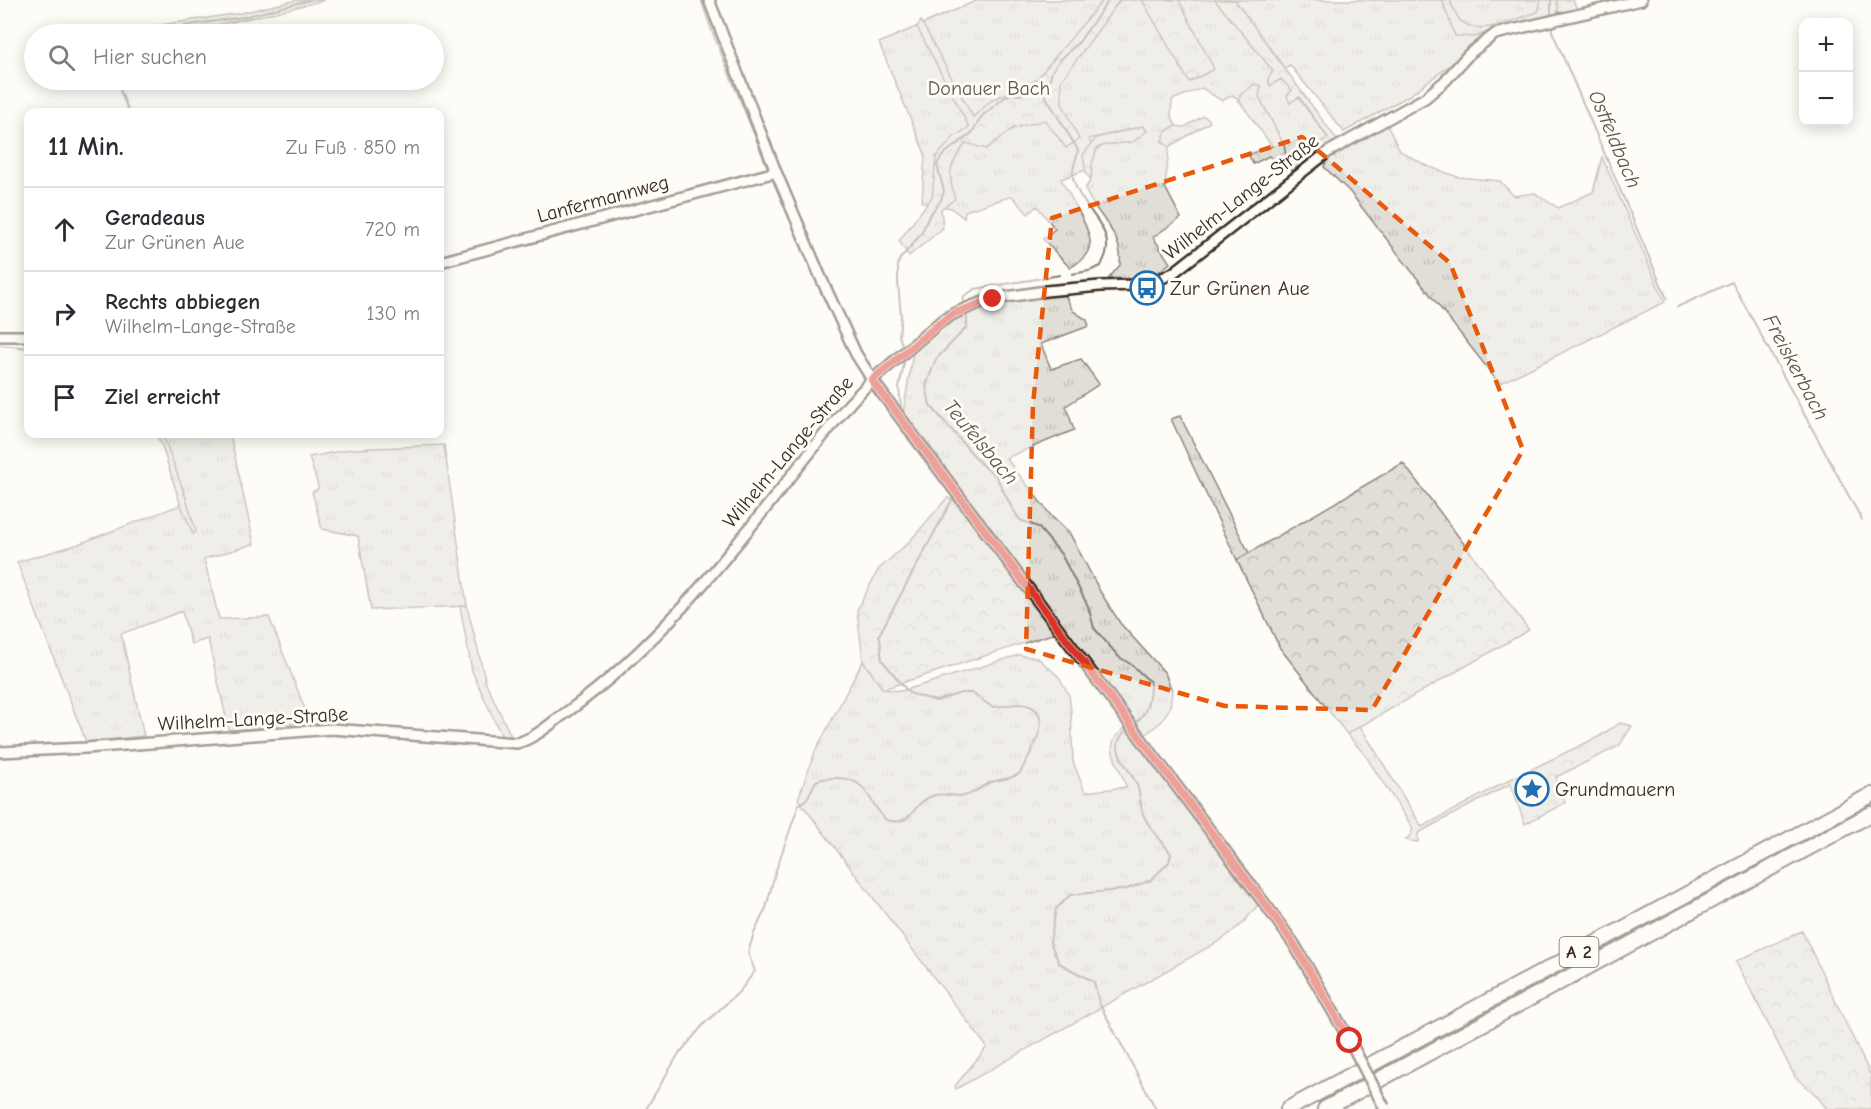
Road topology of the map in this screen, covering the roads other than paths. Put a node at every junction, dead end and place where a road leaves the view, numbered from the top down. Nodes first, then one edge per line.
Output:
1 (709, 0) edge
2 (1641, 0) edge
3 (776, 172) junction
4 (444, 261) edge
5 (0, 336) edge
6 (24, 336) edge
7 (872, 380) junction
8 (0, 752) edge
9 (1871, 795) edge
10 (1871, 814) edge
11 (1385, 1108) edge
12 (1288, 1109) edge
13 (1325, 1109) edge

1 - 3 street
2 - 7 street, Wilhelm-Lange-Straße
3 - 4 street, Lanfermannweg
3 - 7 street
5 - 6 street
7 - 8 street, Wilhelm-Lange-Straße
7 - 11 street, bridge
9 - 12 highway, A 2
10 - 13 highway, A 2

